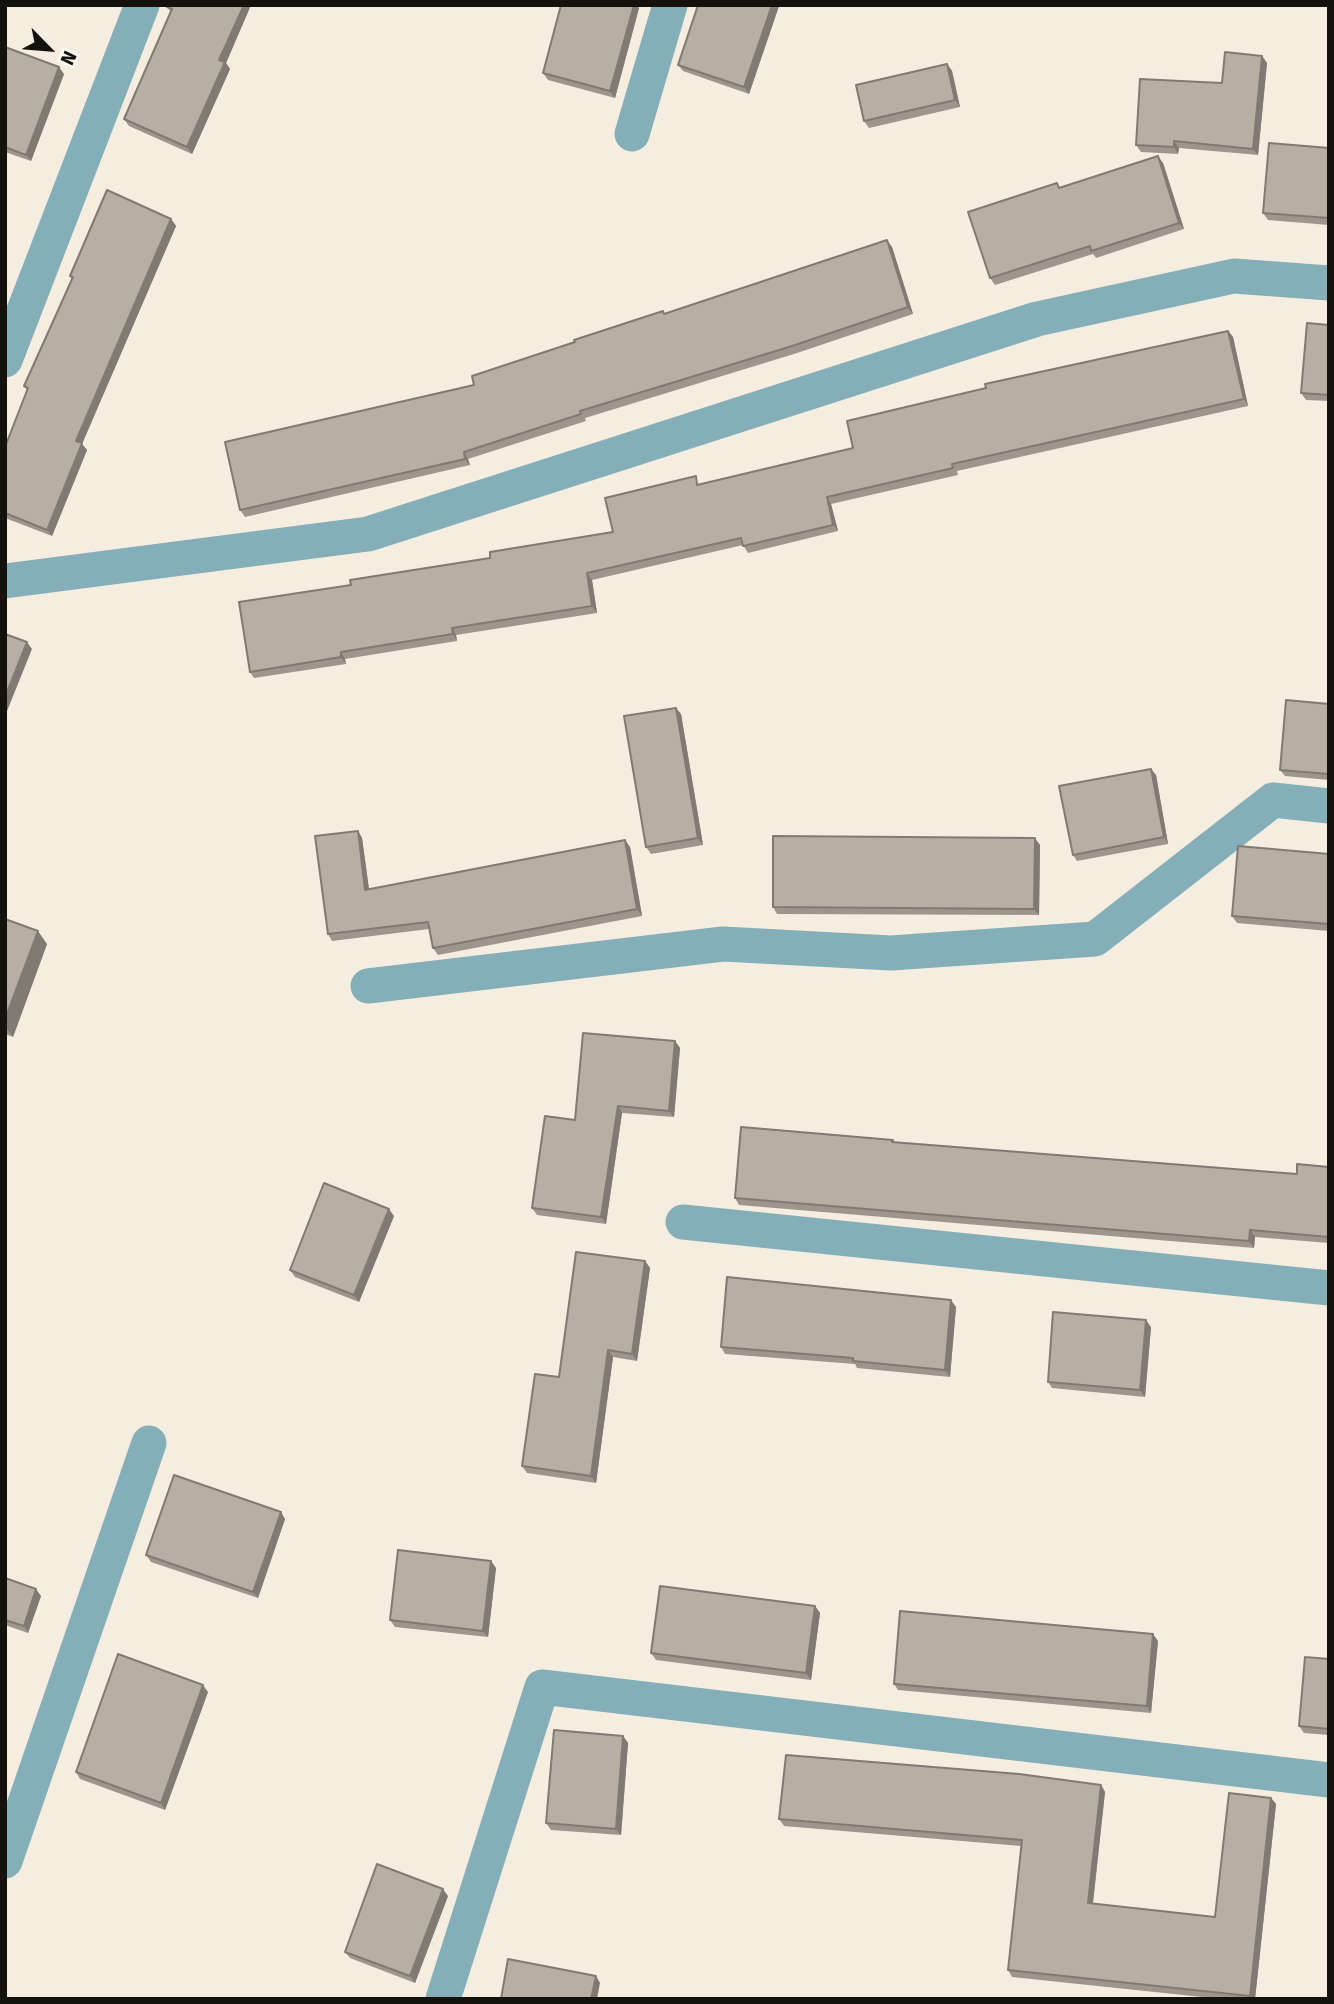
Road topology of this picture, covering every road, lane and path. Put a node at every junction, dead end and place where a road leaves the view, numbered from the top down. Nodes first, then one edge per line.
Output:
1 (142, 5) edge
2 (670, 5) edge
3 (632, 134) dead end
4 (1329, 284) edge
5 (5, 360) edge
6 (5, 581) edge
7 (1329, 806) edge
8 (368, 986) dead end
9 (683, 1222) dead end
10 (1329, 1288) edge
11 (149, 1443) dead end
12 (1329, 1780) edge
13 (5, 1861) edge
14 (443, 1999) edge

1 - 5 street
2 - 3 street
4 - 6 street
7 - 8 street
9 - 10 street
11 - 13 street
12 - 14 street

